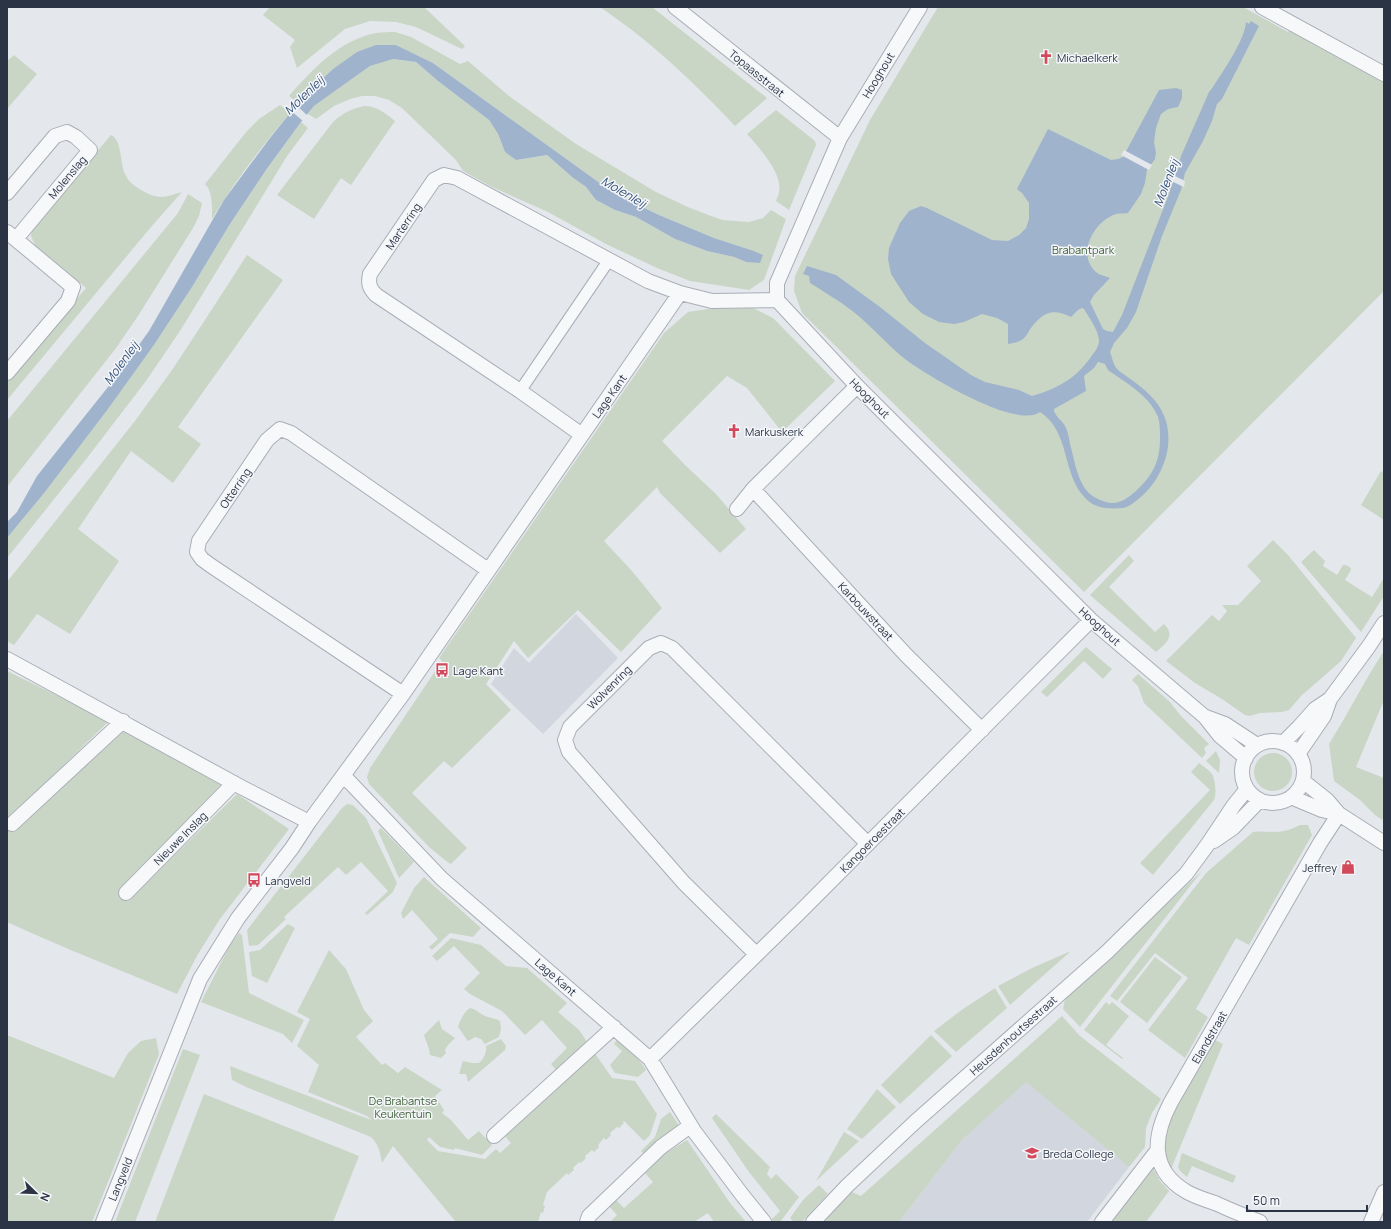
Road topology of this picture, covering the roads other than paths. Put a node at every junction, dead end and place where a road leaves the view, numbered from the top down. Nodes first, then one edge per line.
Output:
1 (675, 7) edge
2 (920, 7) edge
3 (1262, 7) edge
4 (1384, 74) edge
5 (840, 138) junction
6 (7, 193) edge
7 (12, 235) edge
8 (609, 260) junction
9 (680, 293) junction
10 (777, 300) junction
11 (7, 373) edge
12 (857, 386) junction
13 (520, 391) junction
14 (582, 435) junction
15 (753, 489) junction
16 (737, 509) dead end
17 (488, 570) junction
18 (1091, 620) junction
19 (1384, 623) edge
20 (7, 659) edge
21 (403, 694) junction
22 (1330, 699) junction
23 (1205, 717) junction
24 (123, 721) junction
25 (982, 730) junction
26 (1283, 742) junction
27 (1257, 745) junction
28 (1298, 754) junction
29 (1246, 758) junction
30 (344, 776) junction
31 (1303, 781) junction
32 (234, 783) junction
33 (1247, 789) junction
34 (1292, 797) junction
35 (1260, 800) junction
36 (1339, 814) junction
37 (310, 822) junction
38 (12, 824) dead end
39 (1384, 842) edge
40 (868, 844) junction
41 (1208, 844) junction
42 (126, 893) dead end
43 (756, 954) junction
44 (614, 1028) junction
45 (650, 1059) junction
46 (690, 1126) junction
47 (494, 1136) dead end
48 (1157, 1151) junction
49 (1384, 1192) edge
50 (103, 1222) edge
51 (587, 1222) edge
52 (764, 1222) edge
53 (814, 1222) edge
54 (1102, 1222) edge
55 (1260, 1222) edge
56 (1371, 1222) edge

1 - 5 street, Topaasstraat
2 - 5 street, Hooghout
3 - 4 street
5 - 10 street, Hooghout
6 - 7 street, Molenslag
7 - 11 street, Molenslag
8 - 9 street, Marterring
8 - 13 street
8 - 13 street, Marterring
9 - 10 street
9 - 14 street, Lage Kant
10 - 12 street, Hooghout
12 - 15 street
12 - 18 street, Hooghout
13 - 14 street, Marterring
14 - 17 street, Lage Kant
15 - 16 street
15 - 25 street, Karbouwstraat
17 - 21 street, Lage Kant
17 - 21 street, Otterring
18 - 23 street, Hooghout
18 - 25 street, Kangoeroestraat
19 - 22 street
20 - 24 street
21 - 30 street, Lage Kant
22 - 26 street
22 - 28 street
23 - 27 street, Hooghout
23 - 29 street, Hooghout
24 - 32 street
24 - 38 street
25 - 40 street, Kangoeroestraat
26 - 27 street
26 - 28 street
27 - 29 street
28 - 31 street
29 - 33 street
30 - 37 street, Lage Kant
30 - 44 street, Lage Kant
31 - 34 street
31 - 36 street
32 - 37 street
32 - 42 street, Nieuwe Inslag
33 - 35 street
33 - 41 street, Heusdenhoutsestraat
34 - 35 street
34 - 36 street
35 - 41 street, Heusdenhoutsestraat
36 - 39 street
36 - 48 street, Elandstraat
37 - 50 street, Langveld
40 - 43 street, Kangoeroestraat
40 - 43 street, Wolvenring
41 - 53 street, Heusdenhoutsestraat
43 - 45 street, Kangoeroestraat
44 - 45 street, Lage Kant
44 - 47 street
45 - 46 street, Lage Kant
46 - 51 street
46 - 52 street, Lage Kant
48 - 54 street
48 - 55 street, Elandstraat
49 - 56 street

